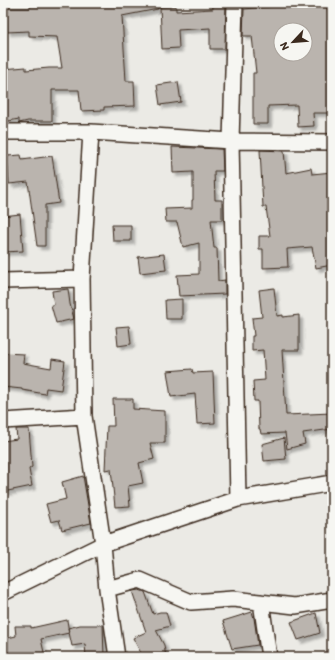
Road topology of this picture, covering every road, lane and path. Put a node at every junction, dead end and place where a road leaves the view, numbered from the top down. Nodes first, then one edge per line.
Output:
1 (235, 3) edge
2 (3, 132) edge
3 (91, 132) junction
4 (232, 141) junction
5 (332, 142) edge
6 (82, 279) junction
7 (3, 281) edge
8 (84, 416) junction
9 (3, 421) edge
10 (332, 483) edge
11 (238, 499) junction
12 (103, 544) junction
13 (107, 589) junction
14 (3, 593) edge
15 (332, 600) edge
16 (261, 602) junction
17 (117, 657) edge
18 (269, 657) edge

1 - 4 street
2 - 3 street
3 - 4 street
3 - 6 street
4 - 5 street
4 - 11 street
6 - 7 street
6 - 8 street
8 - 9 street
8 - 12 street
10 - 11 street
11 - 12 street
12 - 13 street
12 - 14 street
13 - 16 street
13 - 17 street
15 - 16 street
16 - 18 street

